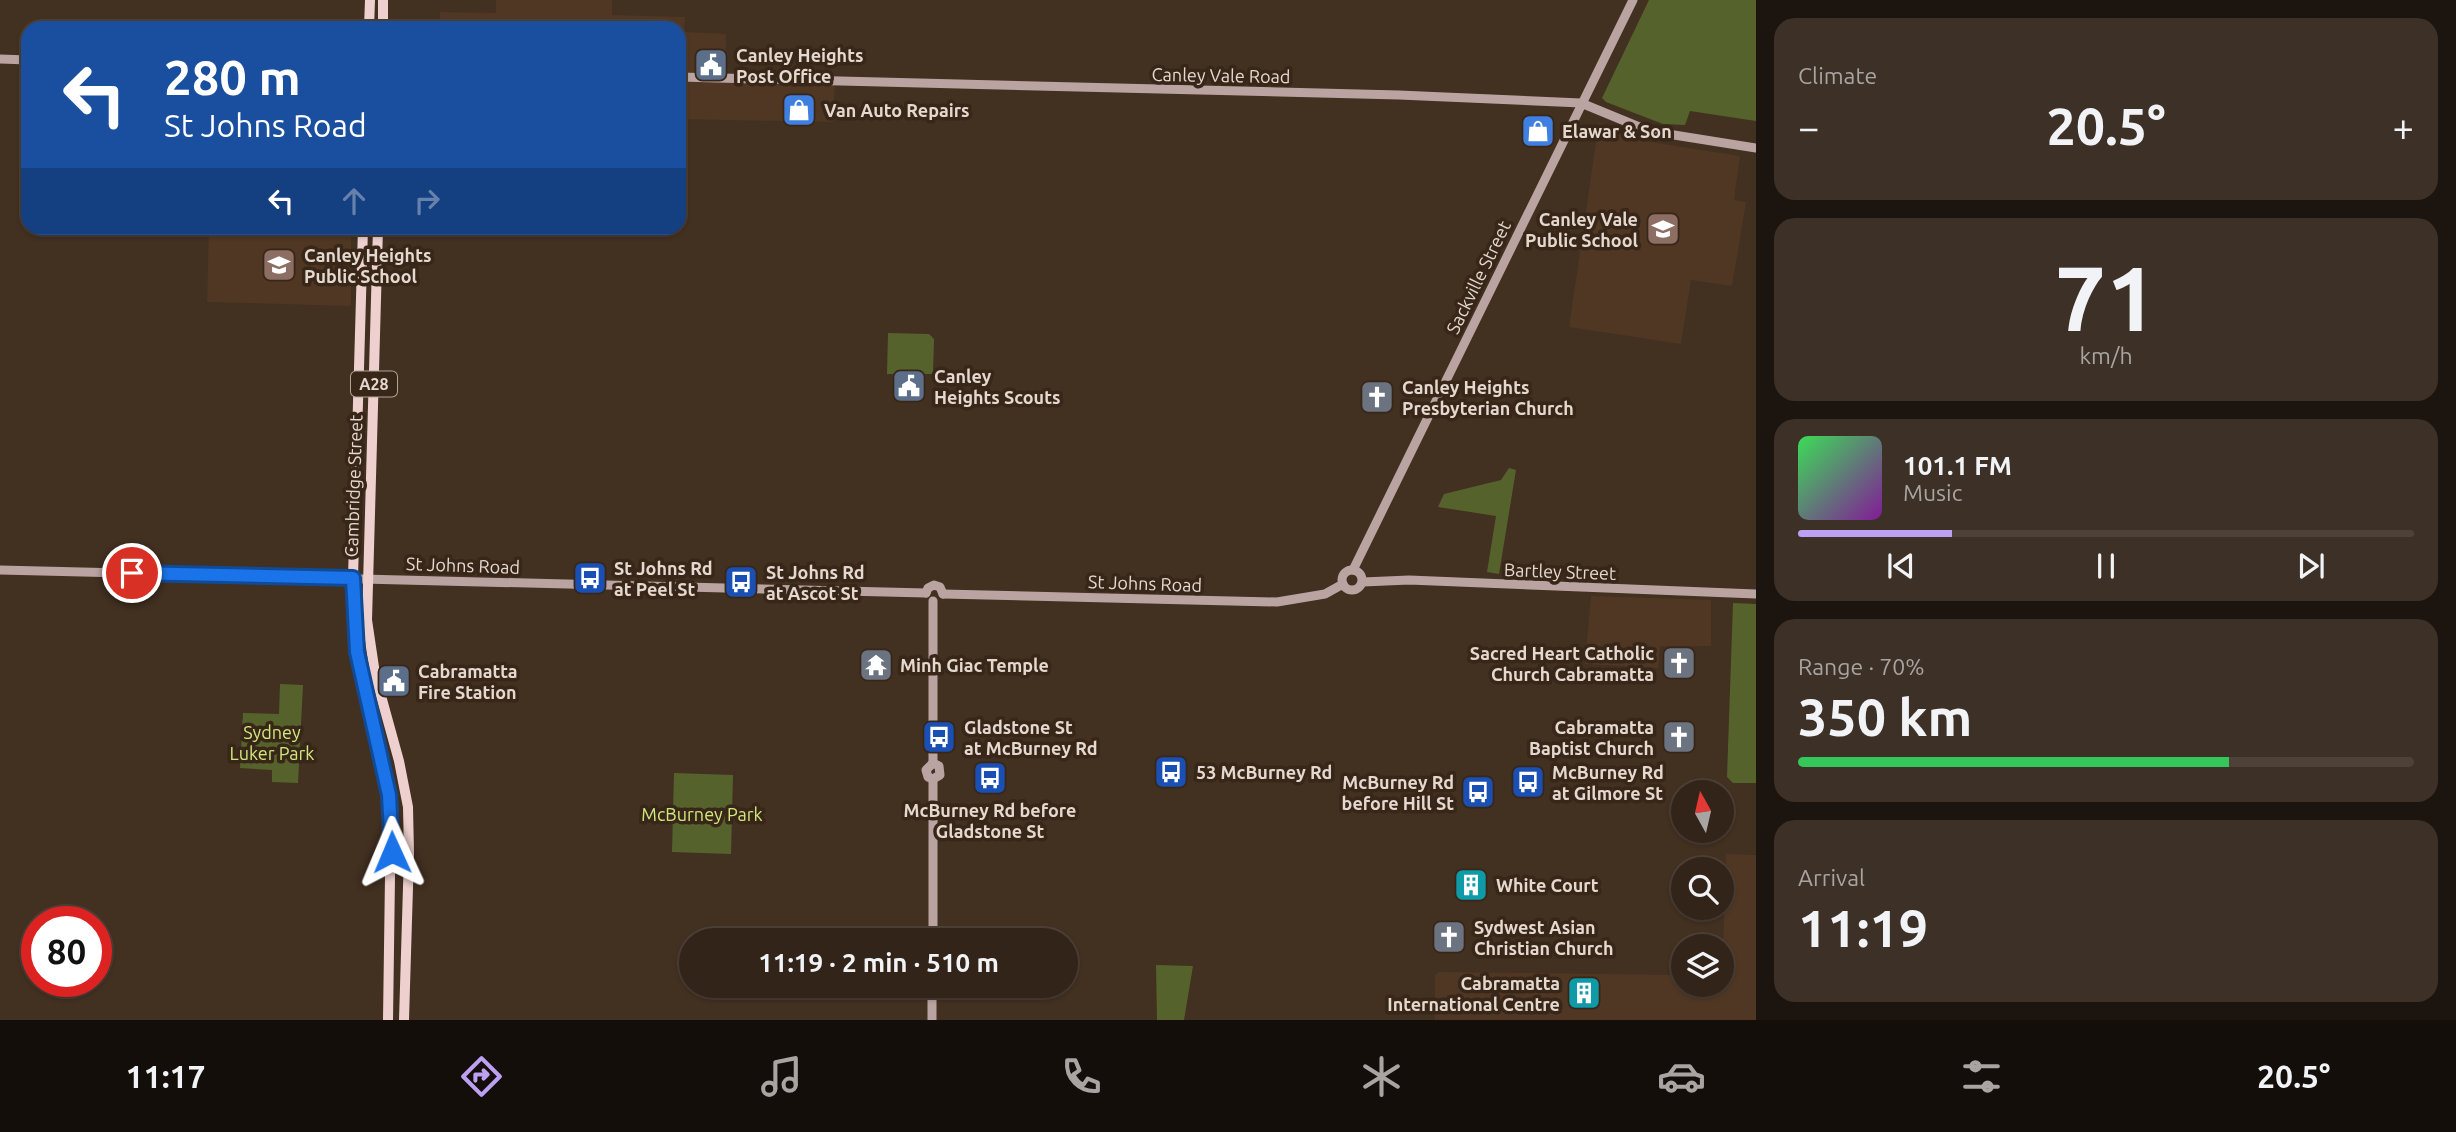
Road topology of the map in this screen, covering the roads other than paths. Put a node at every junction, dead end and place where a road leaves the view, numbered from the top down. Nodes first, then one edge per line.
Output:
1 (370, 0) edge
2 (383, 0) edge
3 (1633, 0) edge
4 (369, 21) edge
5 (383, 21) edge
6 (0, 59) edge
7 (21, 60) edge
8 (686, 77) edge
9 (1581, 103) junction
10 (1756, 148) edge
11 (363, 235) edge
12 (378, 235) edge
13 (0, 570) edge
14 (1353, 570) junction
15 (353, 578) junction
16 (367, 578) junction
17 (1363, 582) junction
18 (1343, 584) junction
19 (926, 593) junction
20 (943, 593) junction
21 (1756, 594) edge
22 (933, 601) junction
23 (933, 928) edge
24 (932, 998) edge
25 (388, 1020) edge
26 (404, 1020) edge
27 (932, 1020) edge

1 - 4 highway
2 - 5 highway
3 - 9 main road, Sackville Street
6 - 7 main road
8 - 9 main road, Canley Vale Road
9 - 10 main road, Canley Vale Road
9 - 14 main road, Sackville Street
11 - 15 highway, Cambridge Street / A28
12 - 16 highway, Cambridge Street / A28
13 - 15 main road, St Johns Road
14 - 17 main road
14 - 18 main road
15 - 16 main road, St Johns Road
15 - 25 highway, A28
16 - 19 main road, St Johns Road
16 - 26 highway, A28
17 - 18 main road
17 - 21 main road, Bartley Street
18 - 20 main road, St Johns Road
19 - 20 main road
19 - 22 main road
20 - 22 main road
22 - 23 main road
24 - 27 main road

